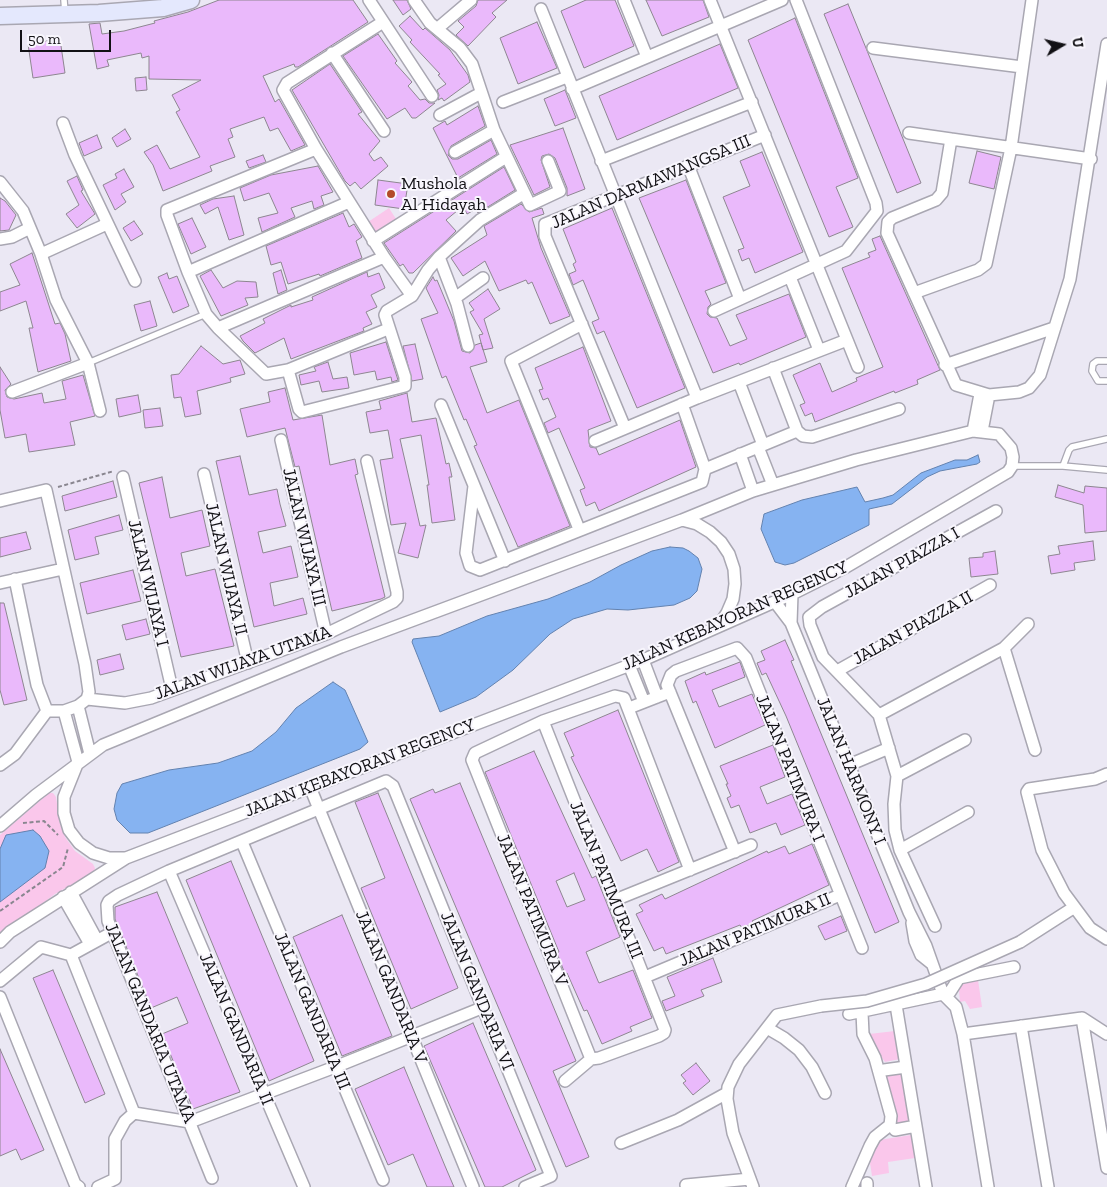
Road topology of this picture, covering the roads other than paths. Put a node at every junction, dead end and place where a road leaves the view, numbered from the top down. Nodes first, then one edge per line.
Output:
1 (190, 0) edge
2 (369, 0) edge
3 (414, 0) edge
4 (471, 0) edge
5 (624, 0) edge
6 (710, 0) edge
7 (782, 0) edge
8 (796, 0) edge
9 (1032, 0) edge
10 (64, 7) edge
11 (40, 8) edge
12 (541, 10) dead end
13 (0, 16) edge
14 (384, 22) junction
15 (721, 26) junction
16 (438, 28) junction
17 (1107, 44) edge
18 (872, 48) dead end
19 (332, 53) junction
20 (647, 57) junction
21 (1022, 67) junction
22 (568, 77) junction
23 (572, 89) junction
24 (481, 93) junction
25 (432, 96) dead end
26 (504, 102) dead end
27 (752, 102) junction
28 (440, 115) dead end
29 (64, 123) dead end
30 (494, 130) junction
31 (384, 131) dead end
32 (909, 133) dead end
33 (765, 135) junction
34 (951, 139) junction
35 (1011, 148) junction
36 (316, 149) junction
37 (455, 152) dead end
38 (506, 157) junction
39 (1090, 159) junction
40 (548, 161) dead end
41 (601, 161) junction
42 (688, 165) junction
43 (0, 182) edge
44 (524, 194) junction
45 (614, 195) junction
46 (349, 202) junction
47 (107, 224) junction
48 (30, 228) junction
49 (0, 240) edge
50 (373, 241) junction
51 (41, 254) junction
52 (384, 257) junction
53 (439, 257) junction
54 (817, 265) junction
55 (188, 272) junction
56 (790, 277) junction
57 (483, 278) dead end
58 (135, 281) dead end
59 (914, 293) junction
60 (412, 296) junction
61 (455, 298) junction
62 (740, 299) junction
63 (714, 311) dead end
64 (206, 314) junction
65 (582, 324) junction
66 (218, 328) junction
67 (1054, 328) junction
68 (388, 329) junction
69 (848, 340) junction
70 (468, 346) dead end
71 (819, 350) junction
72 (1107, 361) edge
73 (88, 363) junction
74 (945, 365) junction
75 (858, 367) dead end
76 (773, 368) junction
77 (288, 370) junction
78 (1107, 381) edge
79 (739, 382) junction
80 (12, 392) dead end
81 (985, 394) junction
82 (697, 398) junction
83 (682, 404) junction
84 (441, 405) dead end
85 (899, 409) dead end
86 (100, 410) dead end
87 (625, 428) junction
88 (797, 431) junction
89 (978, 431) junction
90 (1107, 439) edge
91 (281, 440) dead end
92 (595, 441) dead end
93 (760, 446) junction
94 (740, 454) junction
95 (367, 461) dead end
96 (1012, 466) junction
97 (1064, 466) junction
98 (705, 469) junction
99 (1107, 470) edge
100 (204, 474) dead end
101 (123, 477) road end
102 (773, 485) junction
103 (474, 486) junction
104 (754, 491) junction
105 (0, 501) edge
106 (996, 511) dead end
107 (682, 520) junction
108 (579, 529) junction
109 (505, 561) junction
110 (63, 569) junction
111 (15, 580) junction
112 (0, 583) edge
113 (990, 585) dead end
114 (792, 594) junction
115 (775, 602) junction
116 (791, 623) junction
117 (1028, 624) dead end
118 (718, 625) junction
119 (326, 634) junction
120 (1004, 648) junction
121 (642, 660) junction
122 (248, 663) junction
123 (629, 665) junction
124 (837, 670) junction
125 (172, 690) junction
126 (670, 692) junction
127 (657, 697) junction
128 (83, 702) junction
129 (644, 702) junction
130 (629, 708) junction
131 (47, 711) junction
132 (64, 711) junction
133 (879, 715) junction
134 (543, 721) junction
135 (965, 740) dead end
136 (889, 748) junction
137 (1035, 750) dead end
138 (90, 754) junction
139 (78, 762) junction
140 (0, 765) edge
141 (849, 765) junction
142 (1107, 774) edge
143 (898, 776) junction
144 (390, 782) joint
145 (310, 787) junction
146 (318, 808) junction
147 (968, 812) dead end
148 (0, 826) edge
149 (242, 842) junction
150 (751, 845) dead end
151 (900, 850) junction
152 (735, 852) junction
153 (126, 858) junction
154 (690, 870) junction
155 (169, 871) junction
156 (67, 895) junction
157 (840, 895) junction
158 (615, 900) junction
159 (1073, 908) junction
160 (935, 926) dead end
161 (113, 932) junction
162 (1107, 940) edge
163 (0, 942) edge
164 (94, 942) junction
165 (862, 948) dead end
166 (71, 955) junction
167 (1014, 966) dead end
168 (645, 977) junction
169 (0, 981) edge
170 (943, 994) junction
171 (0, 997) edge
172 (896, 1005) junction
173 (484, 1006) junction
174 (862, 1012) junction
175 (849, 1014) dead end
176 (1082, 1018) junction
177 (1021, 1026) junction
178 (767, 1028) junction
179 (963, 1034) junction
180 (1107, 1034) edge
181 (411, 1036) junction
182 (591, 1059) junction
183 (336, 1067) junction
184 (906, 1067) junction
185 (884, 1070) dead end
186 (565, 1081) dead end
187 (727, 1093) junction
188 (825, 1093) dead end
189 (264, 1094) junction
190 (134, 1113) junction
191 (190, 1122) junction
192 (916, 1126) junction
193 (895, 1130) dead end
194 (621, 1143) dead end
195 (1107, 1168) edge
196 (212, 1178) dead end
197 (383, 1180) dead end
198 (751, 1183) edge
199 (686, 1184) dead end
200 (79, 1187) edge
201 (98, 1187) edge
202 (304, 1187) edge
203 (472, 1187) edge
204 (525, 1187) edge
205 (852, 1187) edge
206 (926, 1187) edge
207 (988, 1187) edge
208 (1048, 1187) edge

1 - 10 main road
2 - 14 street
3 - 16 street
4 - 16 street
5 - 20 street
6 - 15 street
7 - 15 street
8 - 54 street
9 - 21 street
10 - 11 main road
11 - 13 main road
12 - 22 street
14 - 19 street
14 - 25 street
15 - 20 street
15 - 27 street
16 - 24 street
17 - 39 street
18 - 21 street
19 - 31 street
19 - 36 street
20 - 23 street
21 - 35 street
22 - 23 street
22 - 26 street
23 - 41 street
24 - 28 street
24 - 30 street
27 - 33 street
27 - 41 street
29 - 47 street
30 - 37 street
30 - 38 street
32 - 34 street
33 - 42 street, JALAN DARMAWANGSA III
33 - 54 street
34 - 35 street
34 - 59 street
35 - 39 street
35 - 59 street
36 - 46 street
36 - 55 street
38 - 44 street
38 - 50 street
39 - 67 street
40 - 44 street
41 - 45 street
42 - 45 street, JALAN DARMAWANGSA III
42 - 62 street
43 - 48 street
44 - 53 street
45 - 65 street, JALAN DARMAWANGSA III
45 - 82 street
46 - 50 street
46 - 55 street
47 - 51 street
47 - 58 street
48 - 49 street
48 - 51 street
50 - 52 street
51 - 73 street
52 - 60 street
52 - 66 street
53 - 60 street
53 - 61 street
54 - 56 street
54 - 69 street
55 - 64 street
56 - 62 street
56 - 71 street
57 - 61 street
59 - 74 street
60 - 68 street
61 - 70 street
62 - 63 street
64 - 66 street
64 - 73 lane
65 - 87 street, JALAN DARMAWANGSA III
65 - 108 street
66 - 77 street
67 - 74 street
67 - 81 street
68 - 77 street
68 - 77 street
69 - 71 street
69 - 75 street
71 - 76 street
72 - 78 lane
73 - 80 street
73 - 86 street
74 - 81 street
76 - 79 street
76 - 88 street
79 - 82 street
79 - 93 street
81 - 89 street
82 - 83 street
83 - 87 street
83 - 98 street
84 - 103 street
85 - 88 street
87 - 92 street
88 - 93 street
89 - 96 street
89 - 102 street
90 - 97 lane
91 - 119 street, JALAN WIJAYA III
93 - 94 street
93 - 102 street
94 - 98 street
94 - 104 street
95 - 119 street, JALAN WIJAYA UTAMA
96 - 97 lane
96 - 114 street, JALAN KEBAYORAN REGENCY
97 - 99 lane
98 - 108 street
100 - 122 street, JALAN WIJAYA II
101 - 125 street, JALAN WIJAYA I
102 - 104 street
103 - 109 street
103 - 109 street
104 - 107 street
105 - 110 street
106 - 124 street, JALAN PIAZZA I
107 - 118 street
107 - 138 street
108 - 109 street
110 - 111 street
110 - 128 street
111 - 112 street
111 - 131 street
113 - 124 street, JALAN PIAZZA II
114 - 115 street, JALAN KEBAYORAN REGENCY
114 - 116 street, JALAN HARMONY I
115 - 116 street, JALAN HARMONY I
115 - 118 street, JALAN KEBAYORAN REGENCY
116 - 141 street, JALAN HARMONY I
117 - 120 street
118 - 121 street, JALAN KEBAYORAN REGENCY
119 - 122 street, JALAN WIJAYA UTAMA
120 - 133 street
120 - 137 street
121 - 123 street, JALAN KEBAYORAN REGENCY
121 - 127 street
122 - 125 street, JALAN WIJAYA UTAMA
123 - 129 street
123 - 145 street, JALAN KEBAYORAN REGENCY
124 - 133 street
125 - 128 street, JALAN WIJAYA UTAMA
126 - 127 street
126 - 152 street
126 - 157 street, JALAN PATIMURA I
127 - 129 street
128 - 132 street, JALAN WIJAYA UTAMA
128 - 138 street
129 - 130 street
130 - 134 street
130 - 154 street
131 - 132 street, JALAN WIJAYA UTAMA
131 - 140 street
132 - 139 street
133 - 136 street
134 - 158 street, JALAN PATIMURA III
134 - 182 street, JALAN PATIMURA V
135 - 143 street
136 - 141 street
136 - 143 street
138 - 139 street
139 - 148 street
139 - 153 street
141 - 170 street, JALAN HARMONY I
142 - 159 street
143 - 151 street
144 - 146 street, JALAN GANDARIA UTAMA
144 - 173 street, JALAN GANDARIA VI
145 - 146 street, JALAN GANDARIA V
145 - 153 street, JALAN KEBAYORAN REGENCY
146 - 149 street, JALAN GANDARIA UTAMA
146 - 181 street, JALAN GANDARIA V
147 - 151 street
149 - 155 street, JALAN GANDARIA UTAMA
149 - 183 street, JALAN GANDARIA III
150 - 152 street
151 - 160 street
152 - 154 street
153 - 156 street, JALAN KEBAYORAN REGENCY
154 - 158 street
155 - 161 street, JALAN GANDARIA UTAMA
155 - 189 street, JALAN GANDARIA II
156 - 163 street, JALAN KEBAYORAN REGENCY
156 - 164 street
157 - 165 street, JALAN PATIMURA II
157 - 168 street, JALAN PATIMURA II
158 - 168 street, JALAN PATIMURA III
159 - 162 street
159 - 178 street, bridge
161 - 164 street
161 - 191 street, JALAN GANDARIA UTAMA
164 - 166 street
166 - 169 street
166 - 190 street
167 - 170 street
168 - 182 street, JALAN PATIMURA III
170 - 172 street
170 - 179 street, JALAN HARMONY I
171 - 200 street
172 - 174 street
172 - 184 street
173 - 181 street
173 - 204 street, JALAN GANDARIA VI
174 - 175 street
174 - 205 street
176 - 177 street
176 - 180 street
176 - 195 street
177 - 179 street
177 - 208 street
178 - 187 street
178 - 188 street
179 - 207 street, JALAN HARMONY I
181 - 183 street
181 - 203 street, JALAN GANDARIA V
182 - 186 street
183 - 189 street
183 - 197 street, JALAN GANDARIA III
184 - 185 street
184 - 192 street
187 - 194 street
187 - 198 street
189 - 191 street
189 - 202 street, JALAN GANDARIA II
190 - 191 street
190 - 201 street
191 - 196 street, JALAN GANDARIA UTAMA
192 - 193 street
192 - 206 street
198 - 199 street

